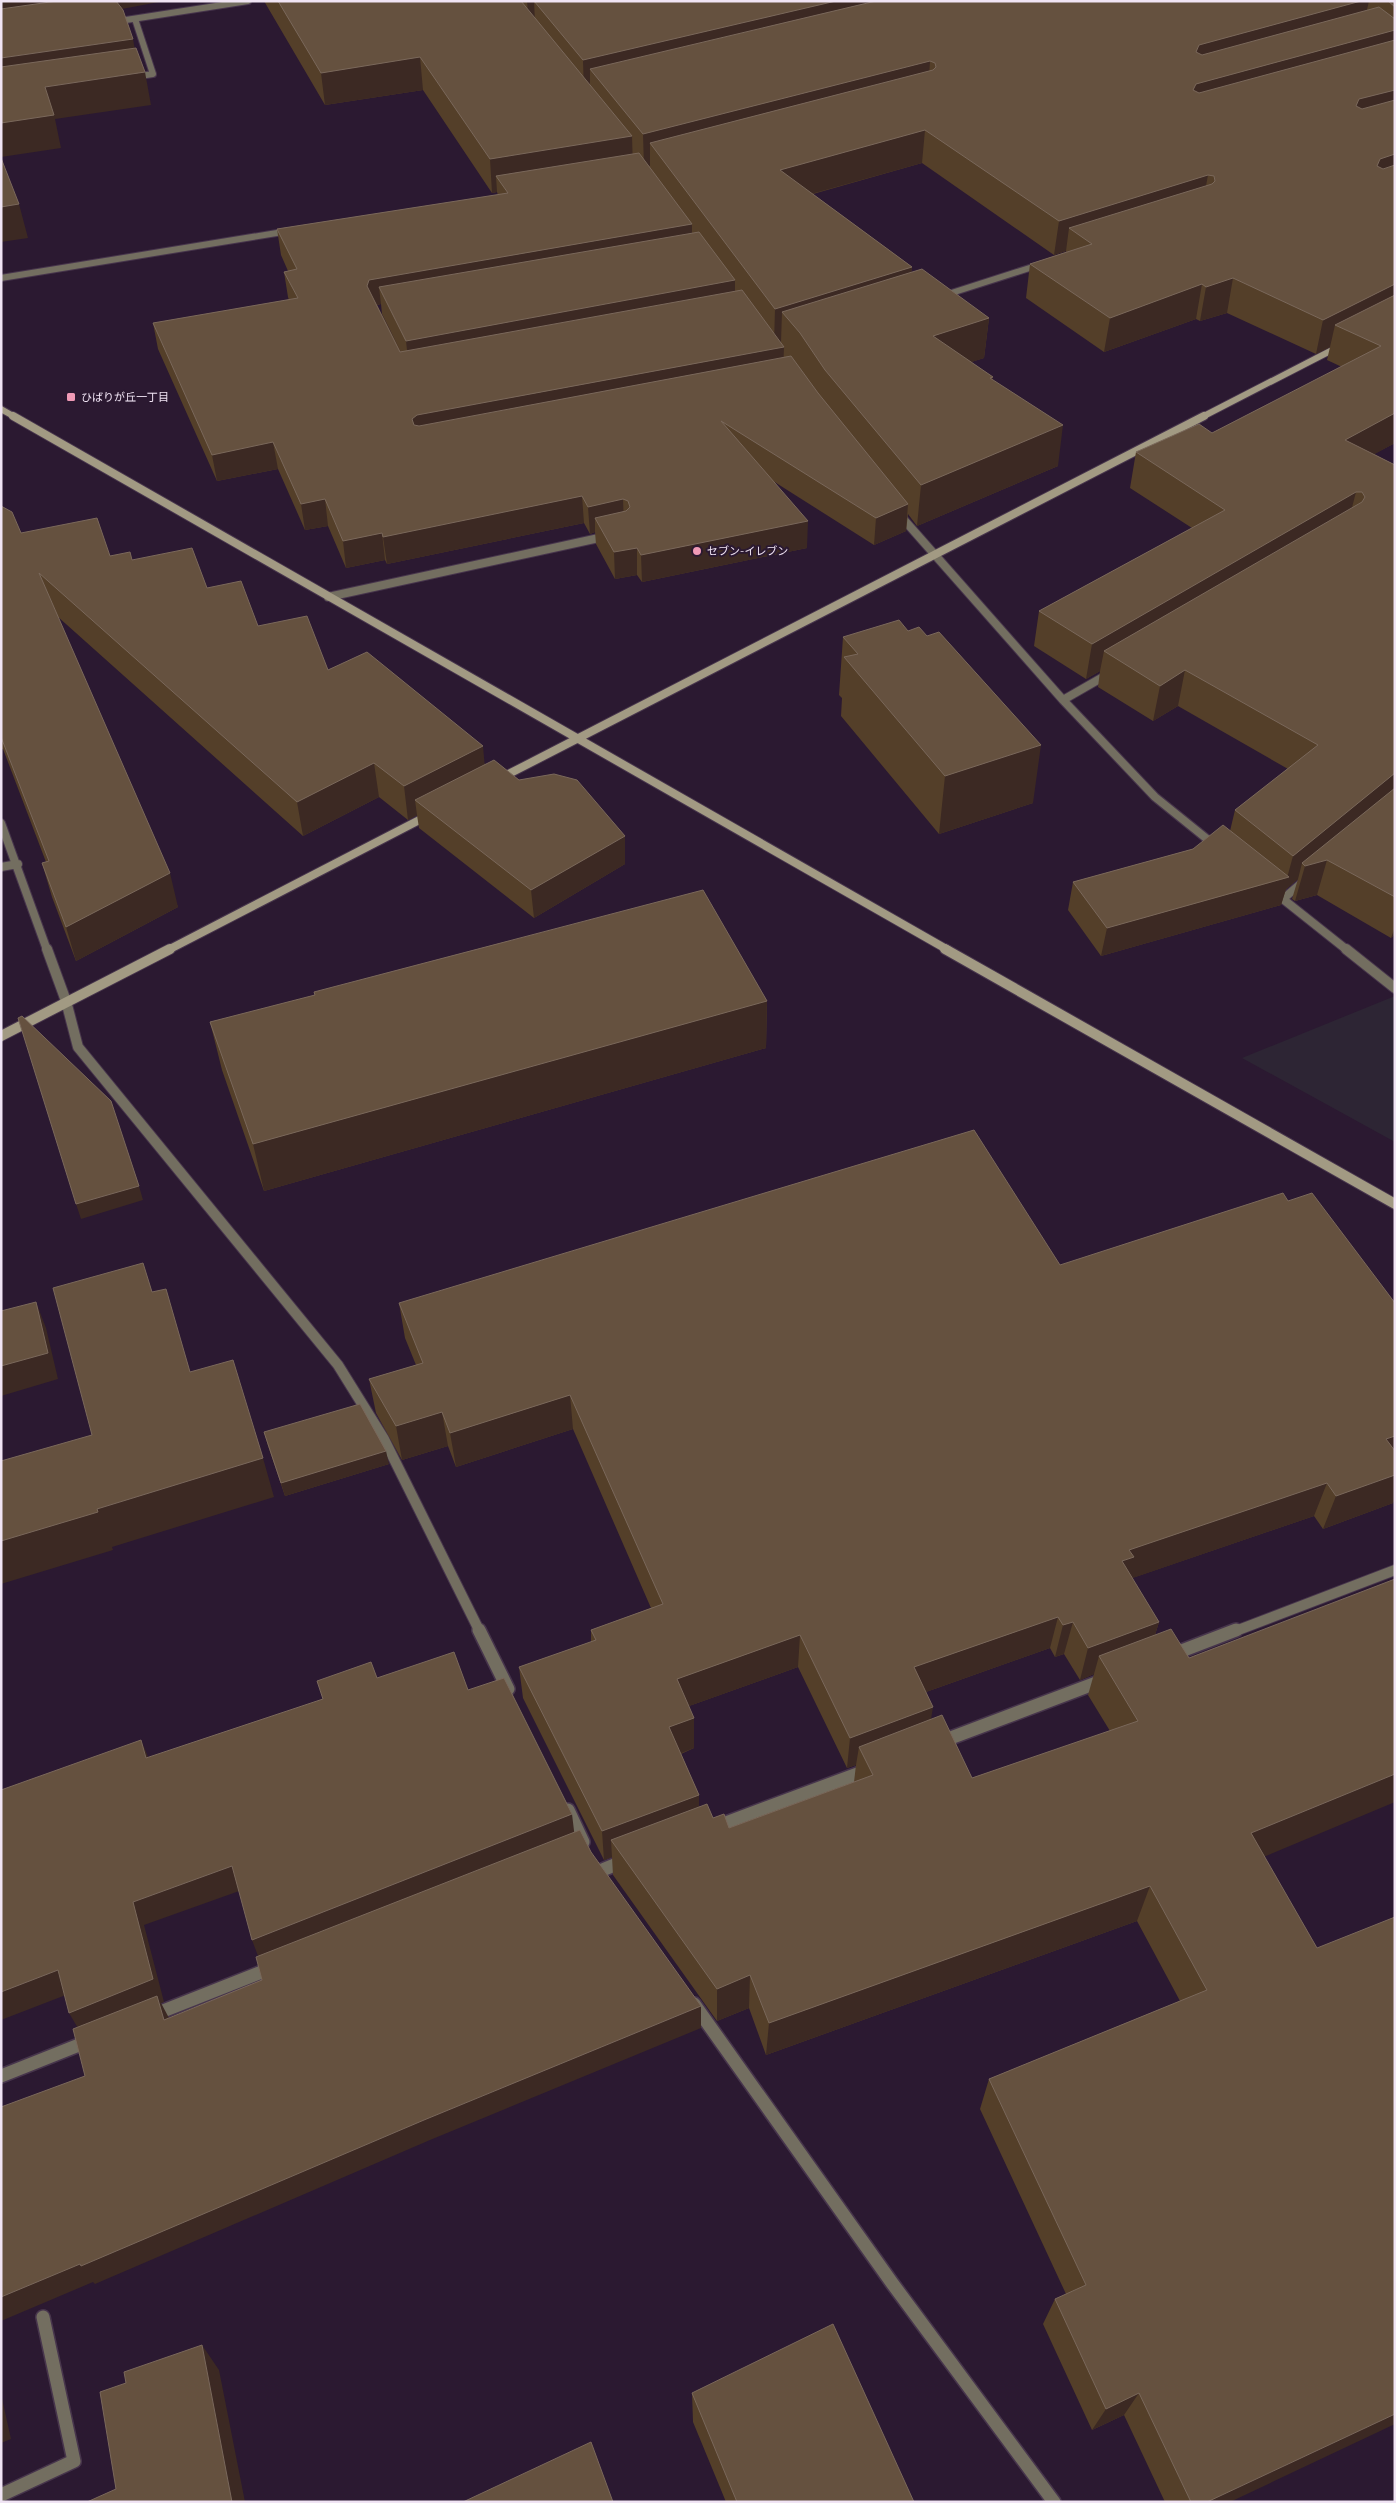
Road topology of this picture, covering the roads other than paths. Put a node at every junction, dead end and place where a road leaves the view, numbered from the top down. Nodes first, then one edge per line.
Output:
1 (248, 1) edge
2 (135, 19) junction
3 (106, 23) edge
4 (124, 78) edge
5 (297, 229) edge
6 (1054, 260) edge
7 (1, 278) edge
8 (933, 299) edge
9 (1350, 341) edge
10 (1, 410) edge
11 (896, 510) edge
12 (616, 534) edge
13 (933, 555) junction
14 (328, 596) junction
15 (1114, 670) edge
16 (1063, 700) junction
17 (576, 739) junction
18 (487, 785) edge
19 (434, 812) edge
20 (1, 823) edge
21 (1222, 851) edge
22 (18, 864) junction
23 (1, 867) edge
24 (1313, 874) edge
25 (1268, 887) edge
26 (1283, 899) junction
27 (1395, 988) edge
28 (66, 1001) junction
29 (1, 1036) edge
30 (1395, 1204) edge
31 (1395, 1570) edge
32 (1164, 1658) edge
33 (1117, 1675) edge
34 (515, 1703) edge
35 (932, 1745) edge
36 (877, 1766) edge
37 (563, 1800) edge
38 (701, 1832) edge
39 (637, 1857) edge
40 (288, 1962) edge
41 (686, 1992) edge
42 (140, 2020) edge
43 (103, 2035) edge
44 (1, 2076) edge
45 (43, 2317) dead end
46 (1, 2495) edge
47 (1054, 2502) edge

1 - 2 street
2 - 3 street
2 - 4 street
5 - 7 street
6 - 8 street
9 - 13 street
10 - 14 street
11 - 13 street
12 - 14 street
13 - 16 street
13 - 17 street
14 - 17 street
15 - 16 street
16 - 21 street
17 - 18 street
17 - 30 street
19 - 28 street
20 - 22 street
22 - 23 street
22 - 28 street
24 - 26 street
25 - 26 street
26 - 27 street
28 - 29 street
28 - 34 street
31 - 32 street
33 - 35 street
36 - 38 street
37 - 39 street
40 - 42 street
41 - 47 street
43 - 44 street
45 - 46 street

